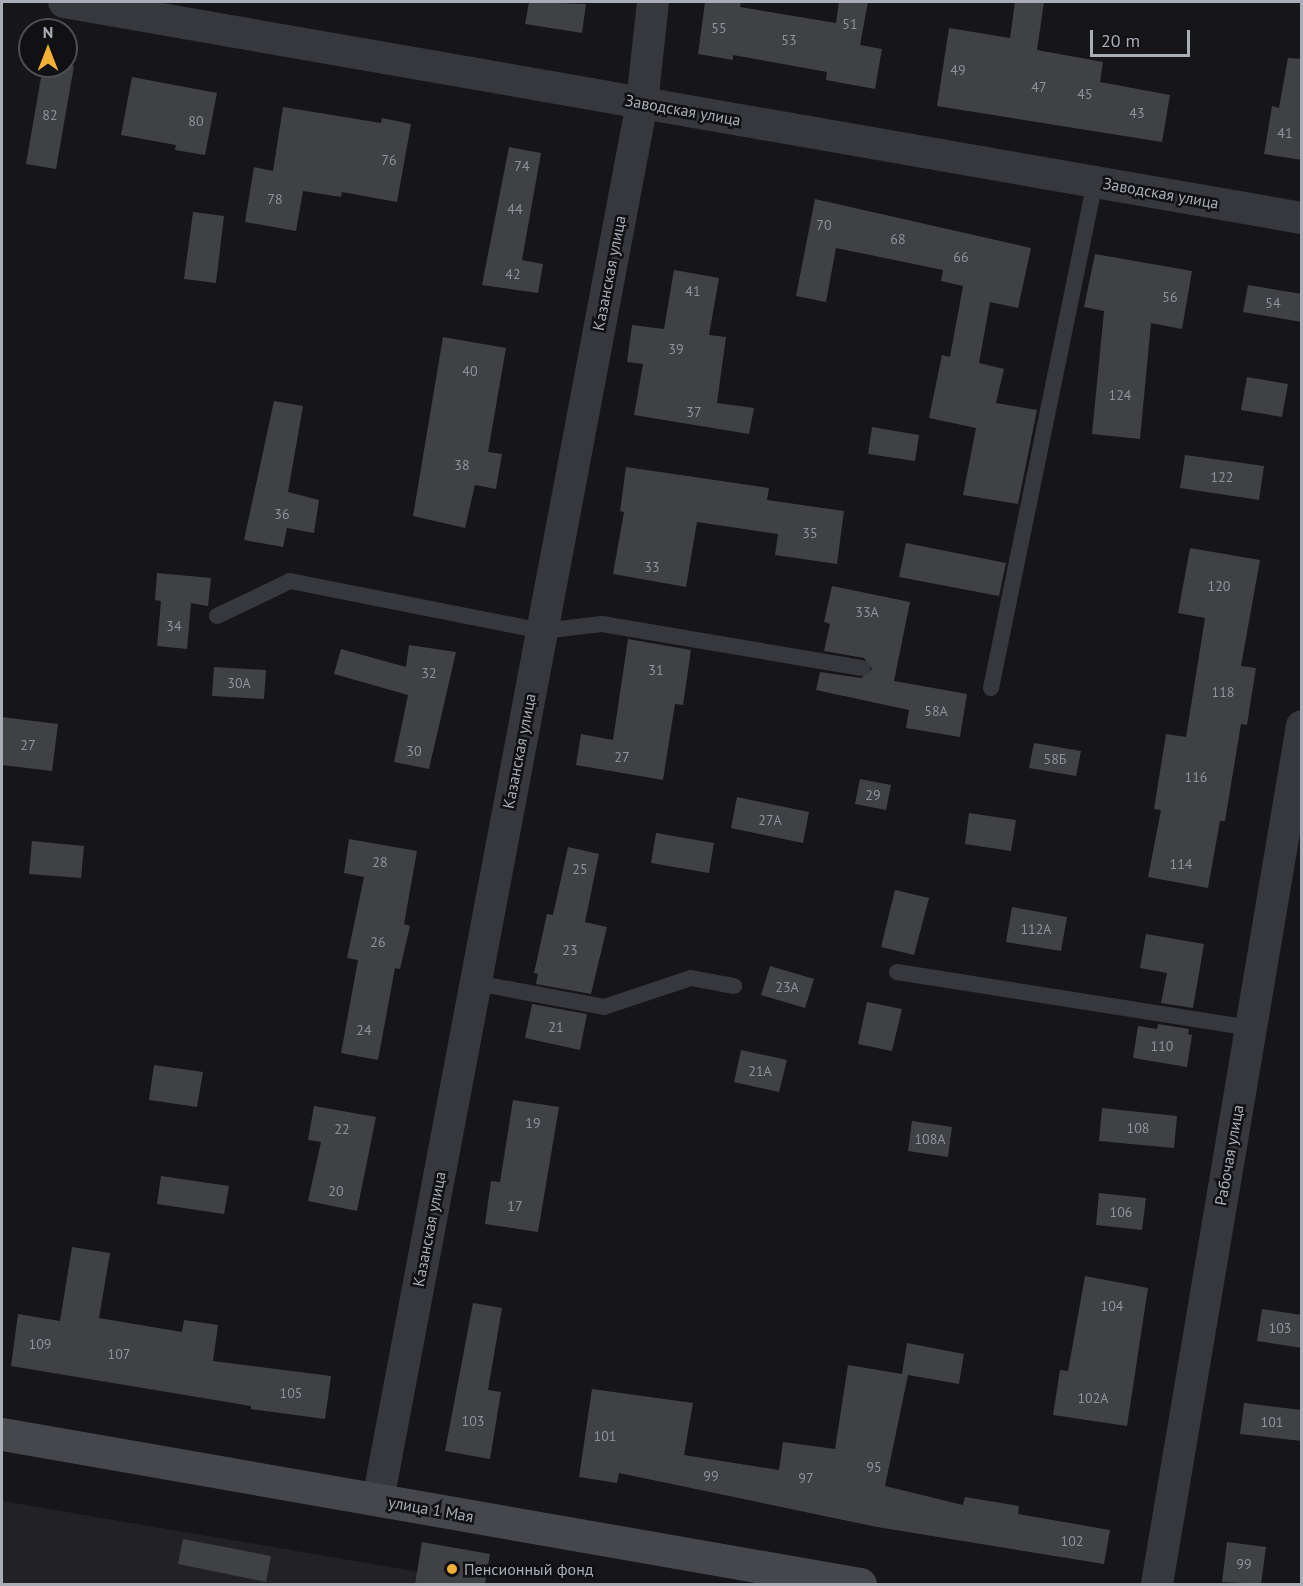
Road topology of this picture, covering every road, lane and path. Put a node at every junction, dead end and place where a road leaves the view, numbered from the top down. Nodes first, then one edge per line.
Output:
1 (64, 2) edge
2 (653, 2) edge
3 (642, 102) junction
4 (1095, 182) junction
5 (1302, 218) edge
6 (217, 616) dead end
7 (542, 631) junction
8 (862, 668) dead end
9 (991, 688) dead end
10 (1302, 726) edge
11 (897, 972) dead end
12 (476, 983) junction
13 (734, 986) dead end
14 (1250, 1028) junction
15 (2, 1434) edge
16 (378, 1500) junction
17 (860, 1584) edge
18 (1157, 1584) edge

1 - 3 street, Заводская улица
2 - 3 street, Казанская улица
3 - 4 street, Заводская улица
3 - 7 street, Казанская улица
4 - 5 street, Заводская улица
4 - 9 lane
6 - 7 lane
7 - 8 lane
7 - 12 street, Казанская улица
10 - 14 street, Рабочая улица
11 - 14 lane
12 - 13 lane
12 - 16 street, Казанская улица
14 - 18 street, Рабочая улица
15 - 16 main road, улица 1 Мая
16 - 17 main road, улица 1 Мая

